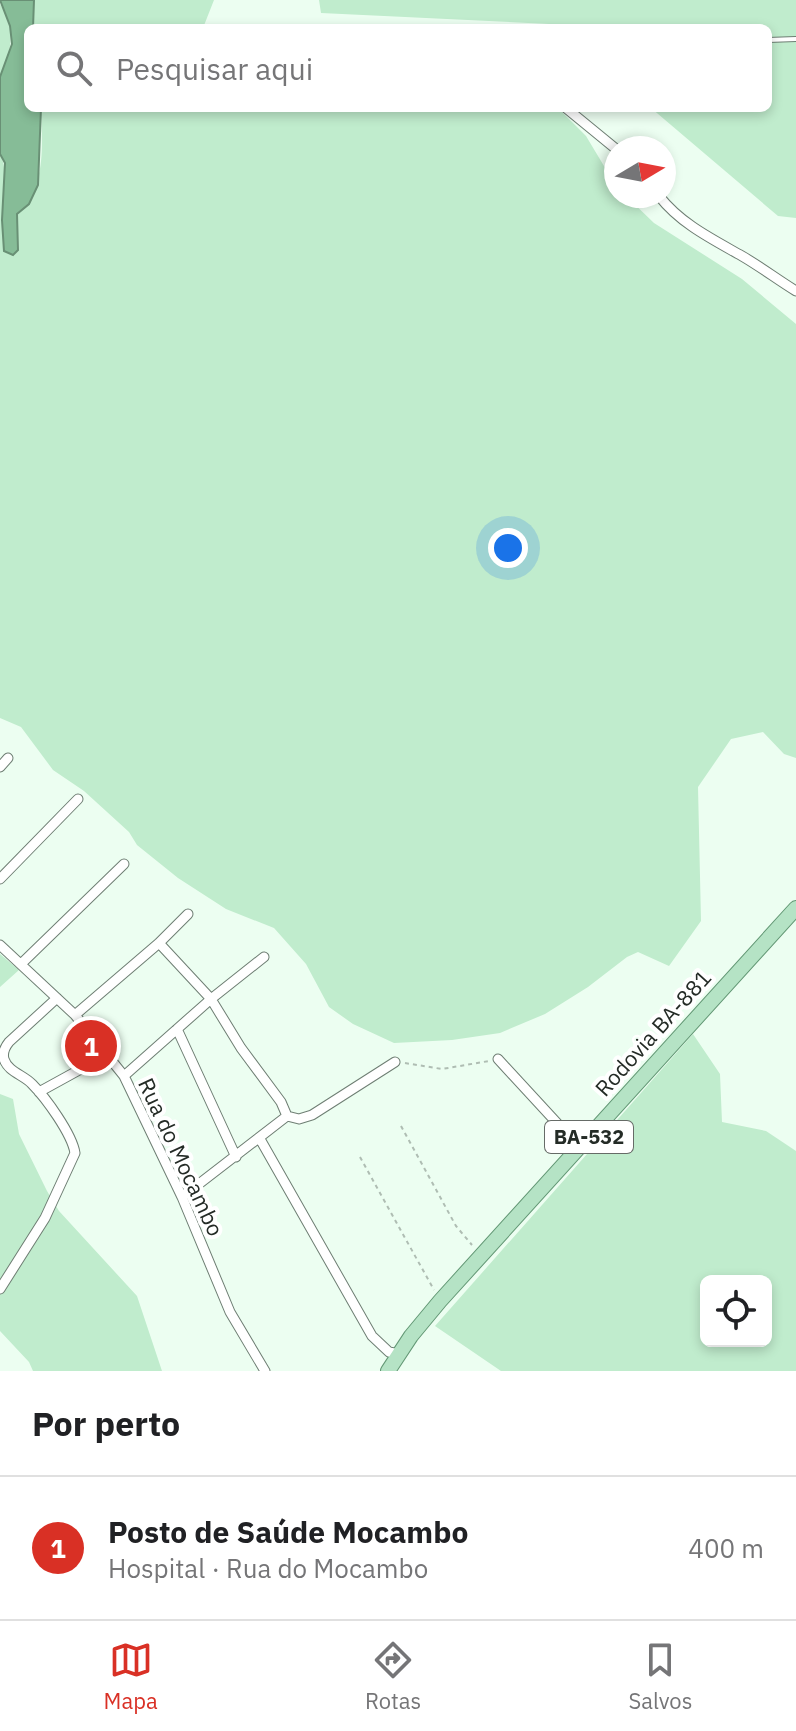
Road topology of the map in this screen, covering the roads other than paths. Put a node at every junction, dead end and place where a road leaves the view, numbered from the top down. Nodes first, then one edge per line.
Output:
1 (796, 39) edge
2 (772, 40) edge
3 (571, 112) edge
4 (604, 139) edge
5 (670, 208) edge
6 (796, 291) edge
7 (8, 758) dead end
8 (0, 767) edge
9 (78, 799) dead end
10 (124, 864) dead end
11 (0, 879) edge
12 (796, 908) edge
13 (188, 914) dead end
14 (159, 943) junction
15 (0, 945) edge
16 (264, 957) dead end
17 (21, 964) junction
18 (57, 998) junction
19 (211, 999) junction
20 (75, 1015) junction
21 (177, 1029) junction
22 (112, 1059) junction
23 (498, 1059) road end
24 (395, 1062) road end
25 (124, 1076) junction
26 (39, 1092) junction
27 (287, 1116) junction
28 (260, 1139) junction
29 (580, 1148) junction
30 (236, 1157) junction
31 (182, 1197) junction
32 (0, 1289) edge
33 (399, 1354) junction
34 (265, 1371) edge
35 (388, 1371) edge

1 - 2 lane
3 - 4 street
5 - 6 street
7 - 8 street
9 - 11 street
10 - 17 street
12 - 29 main road, Rodovia BA-881 / BA-532
13 - 14 street
14 - 19 street
14 - 20 street
15 - 17 street, Rua do Mocambo
16 - 19 street
17 - 18 street, Rua do Mocambo
18 - 20 street, Rua do Mocambo
18 - 26 street
19 - 21 street
19 - 27 street
20 - 22 street, Rua do Mocambo
21 - 25 street
21 - 30 street
22 - 25 street, Rua do Mocambo
22 - 26 street
23 - 29 street
24 - 27 street
25 - 31 street, Rua do Mocambo
26 - 32 street
27 - 28 street
28 - 30 street
28 - 33 street
29 - 33 main road, Rodovia BA-881 / BA-532
30 - 31 street
31 - 34 street, Rua do Mocambo
33 - 35 main road, Rodovia BA-881 / BA-532

